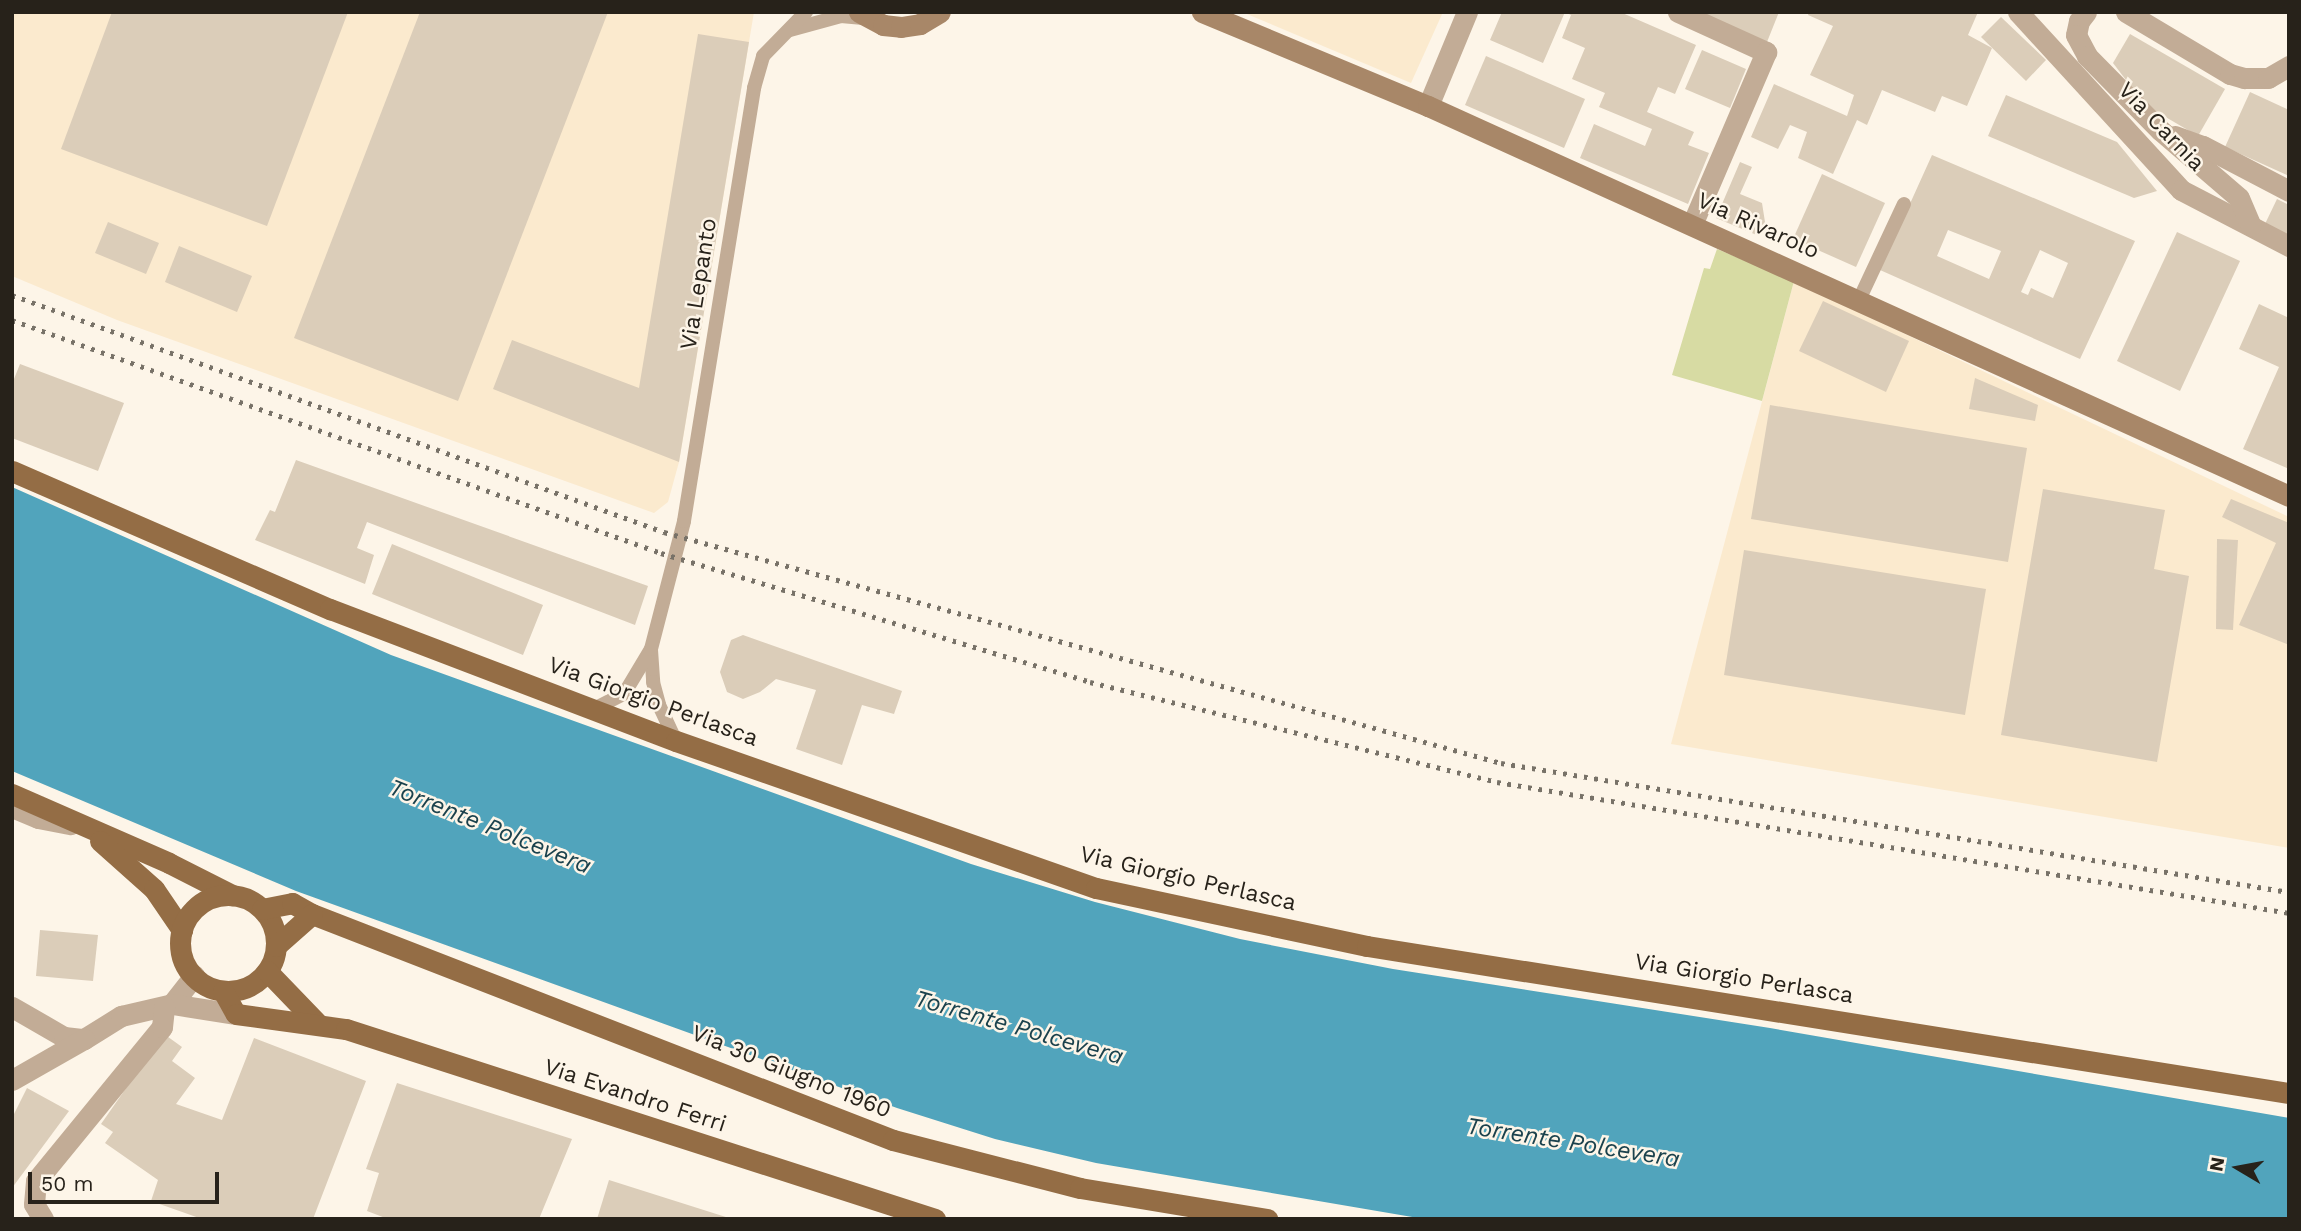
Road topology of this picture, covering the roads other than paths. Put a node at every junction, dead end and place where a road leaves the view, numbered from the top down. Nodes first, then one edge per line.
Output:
1 (806, 12) edge
2 (940, 12) edge
3 (1202, 12) edge
4 (1467, 12) edge
5 (1678, 12) edge
6 (2018, 12) edge
7 (2086, 12) edge
8 (2126, 12) edge
9 (862, 15) edge
10 (785, 31) junction
11 (2289, 66) edge
12 (1428, 106) junction
13 (2160, 130) junction
14 (2289, 191) edge
15 (1904, 204) dead end
16 (1692, 225) junction
17 (2251, 226) junction
18 (2289, 246) edge
19 (1859, 300) junction
20 (12, 471) edge
21 (2289, 496) edge
22 (651, 649) junction
23 (594, 709) junction
24 (677, 741) junction
25 (12, 794) edge
26 (12, 807) edge
27 (83, 826) junction
28 (232, 895) junction
29 (262, 909) junction
30 (312, 914) junction
31 (182, 930) junction
32 (276, 946) junction
33 (267, 971) junction
34 (194, 976) junction
35 (223, 991) junction
36 (168, 1006) junction
37 (12, 1007) edge
38 (236, 1014) junction
39 (318, 1024) junction
40 (84, 1039) junction
41 (12, 1080) edge
42 (2289, 1093) edge
43 (43, 1219) edge
44 (935, 1219) edge
45 (1267, 1219) edge

1 - 10 lane
2 - 9 main road
3 - 12 main road, Via Rivarolo
4 - 12 street
5 - 16 street
6 - 17 street, Via Carnia
7 - 13 street
8 - 11 street
9 - 10 lane
10 - 22 lane, Via Lepanto
12 - 16 main road, Via Rivarolo
13 - 14 street
13 - 17 street
15 - 19 lane
16 - 19 main road, Via Rivarolo
17 - 18 street, Via Carnia
19 - 21 main road, Via Rivarolo
20 - 23 main road, Via Giorgio Perlasca
22 - 23 lane
22 - 24 lane
23 - 24 main road, Via Giorgio Perlasca
24 - 42 main road, Via Giorgio Perlasca
25 - 27 main road
26 - 27 street
27 - 28 main road
27 - 31 main road
28 - 29 main road
28 - 31 main road
29 - 30 main road, Via 30 Giugno 1960
29 - 32 main road
30 - 32 main road
30 - 45 main road, Via 30 Giugno 1960
31 - 34 main road
32 - 33 main road
33 - 35 main road
33 - 39 main road
34 - 35 main road
34 - 36 street
35 - 38 main road
36 - 38 street
36 - 40 street
36 - 43 street
37 - 40 street
38 - 39 main road, Via Evandro Ferri
39 - 44 main road, Via Evandro Ferri
40 - 41 street

